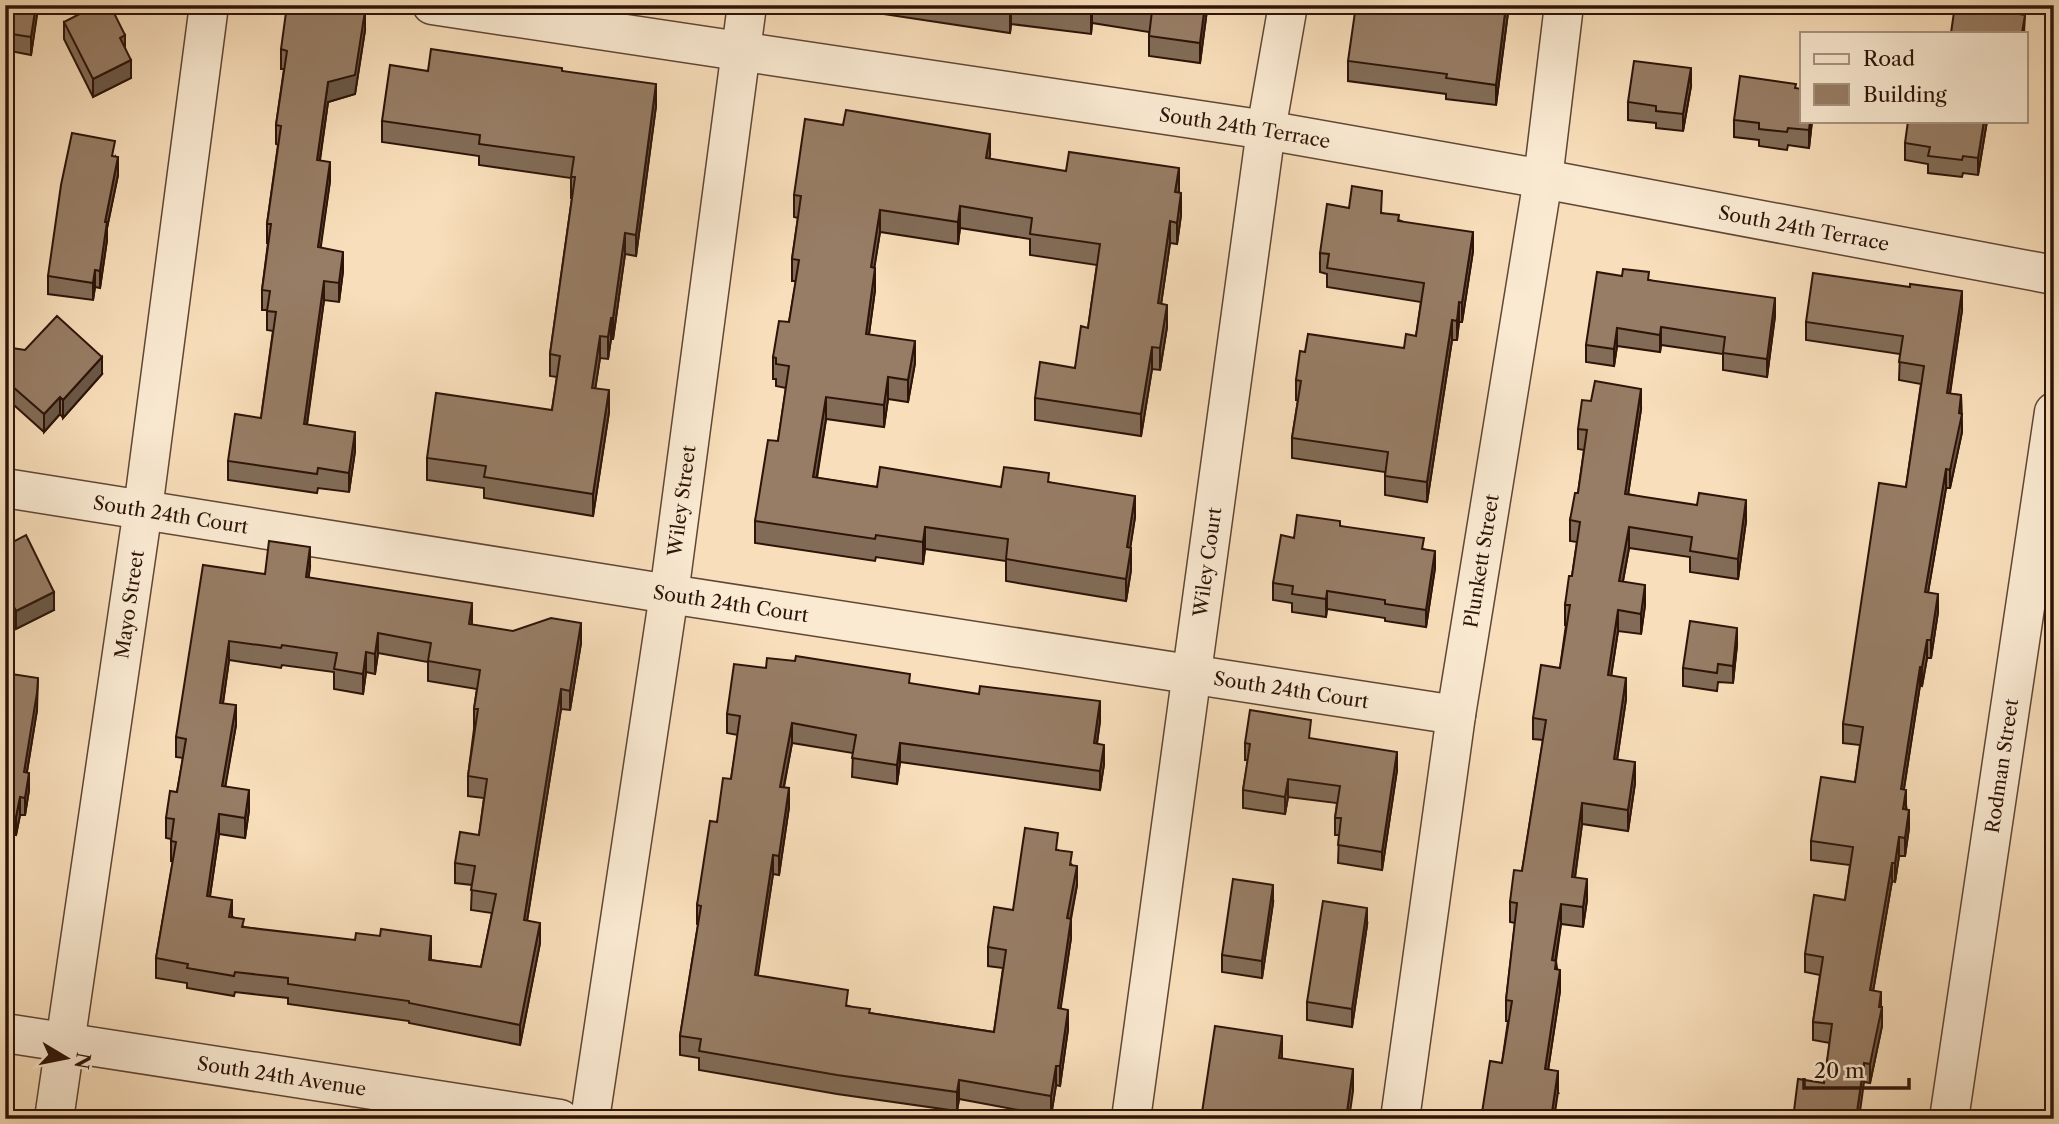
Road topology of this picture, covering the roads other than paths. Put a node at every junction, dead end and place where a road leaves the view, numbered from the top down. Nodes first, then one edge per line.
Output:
1 (209, 5) edge
2 (432, 5) edge
3 (747, 5) edge
4 (1288, 5) edge
5 (1564, 5) edge
6 (740, 53) junction
7 (1266, 130) junction
8 (1543, 179) junction
9 (2054, 275) edge
10 (2054, 412) edge
11 (5, 488) edge
12 (143, 509) junction
13 (670, 594) junction
14 (1191, 674) junction
15 (1456, 715) junction
16 (5, 1033) edge
17 (64, 1042) junction
18 (54, 1119) edge
19 (560, 1119) edge
20 (590, 1119) edge
21 (1131, 1119) edge
22 (1400, 1119) edge
23 (1949, 1119) edge

1 - 12 street, Mayo Street
2 - 6 street, South 24th Terrace
3 - 6 street, Wiley Street
4 - 7 street, Wiley Court
5 - 8 street, Plunkett Street
6 - 7 street, South 24th Terrace
6 - 13 street, Wiley Street
7 - 8 street, South 24th Terrace
7 - 14 street, Wiley Court
8 - 9 street, South 24th Terrace
8 - 15 street, Plunkett Street
10 - 23 street, Rodman Street
11 - 12 street, South 24th Court
12 - 13 street, South 24th Court
12 - 17 street, Mayo Street
13 - 14 street, South 24th Court
13 - 20 street, Wiley Street
14 - 15 street, South 24th Court
14 - 21 street, Wiley Court
15 - 22 street, Plunkett Street
16 - 17 street, South 24th Avenue
17 - 18 street, Mayo Street
17 - 19 street, South 24th Avenue

